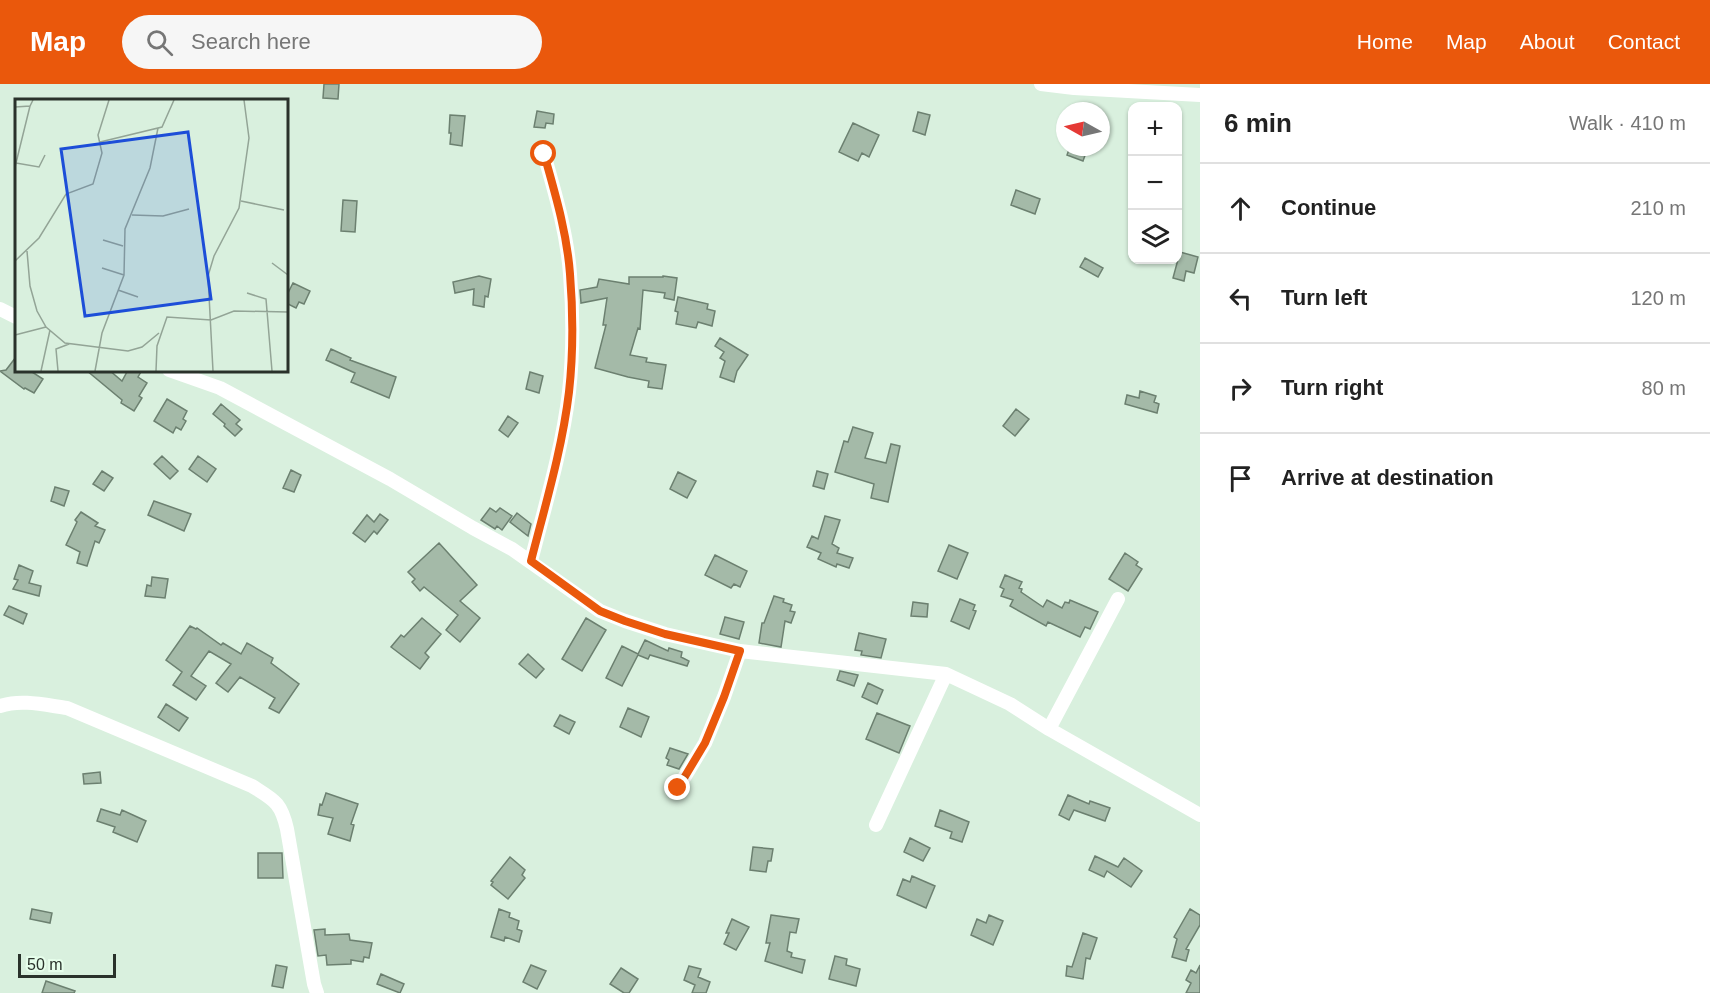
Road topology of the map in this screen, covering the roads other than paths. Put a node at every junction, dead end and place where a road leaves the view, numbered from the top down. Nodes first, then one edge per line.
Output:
1 (1041, 84) edge
2 (1200, 94) edge
3 (544, 154) dead end
4 (0, 309) edge
5 (15, 316) edge
6 (175, 372) edge
7 (531, 561) junction
8 (1118, 599) dead end
9 (740, 651) junction
10 (946, 674) junction
11 (0, 706) edge
12 (1049, 729) junction
13 (678, 788) dead end
14 (1200, 815) edge
15 (876, 825) dead end
16 (317, 993) edge

1 - 2 street
3 - 7 street
4 - 5 street
6 - 7 street
7 - 9 street
8 - 12 street
9 - 10 street
9 - 13 street
10 - 12 street
10 - 15 street
11 - 16 street
12 - 14 street

